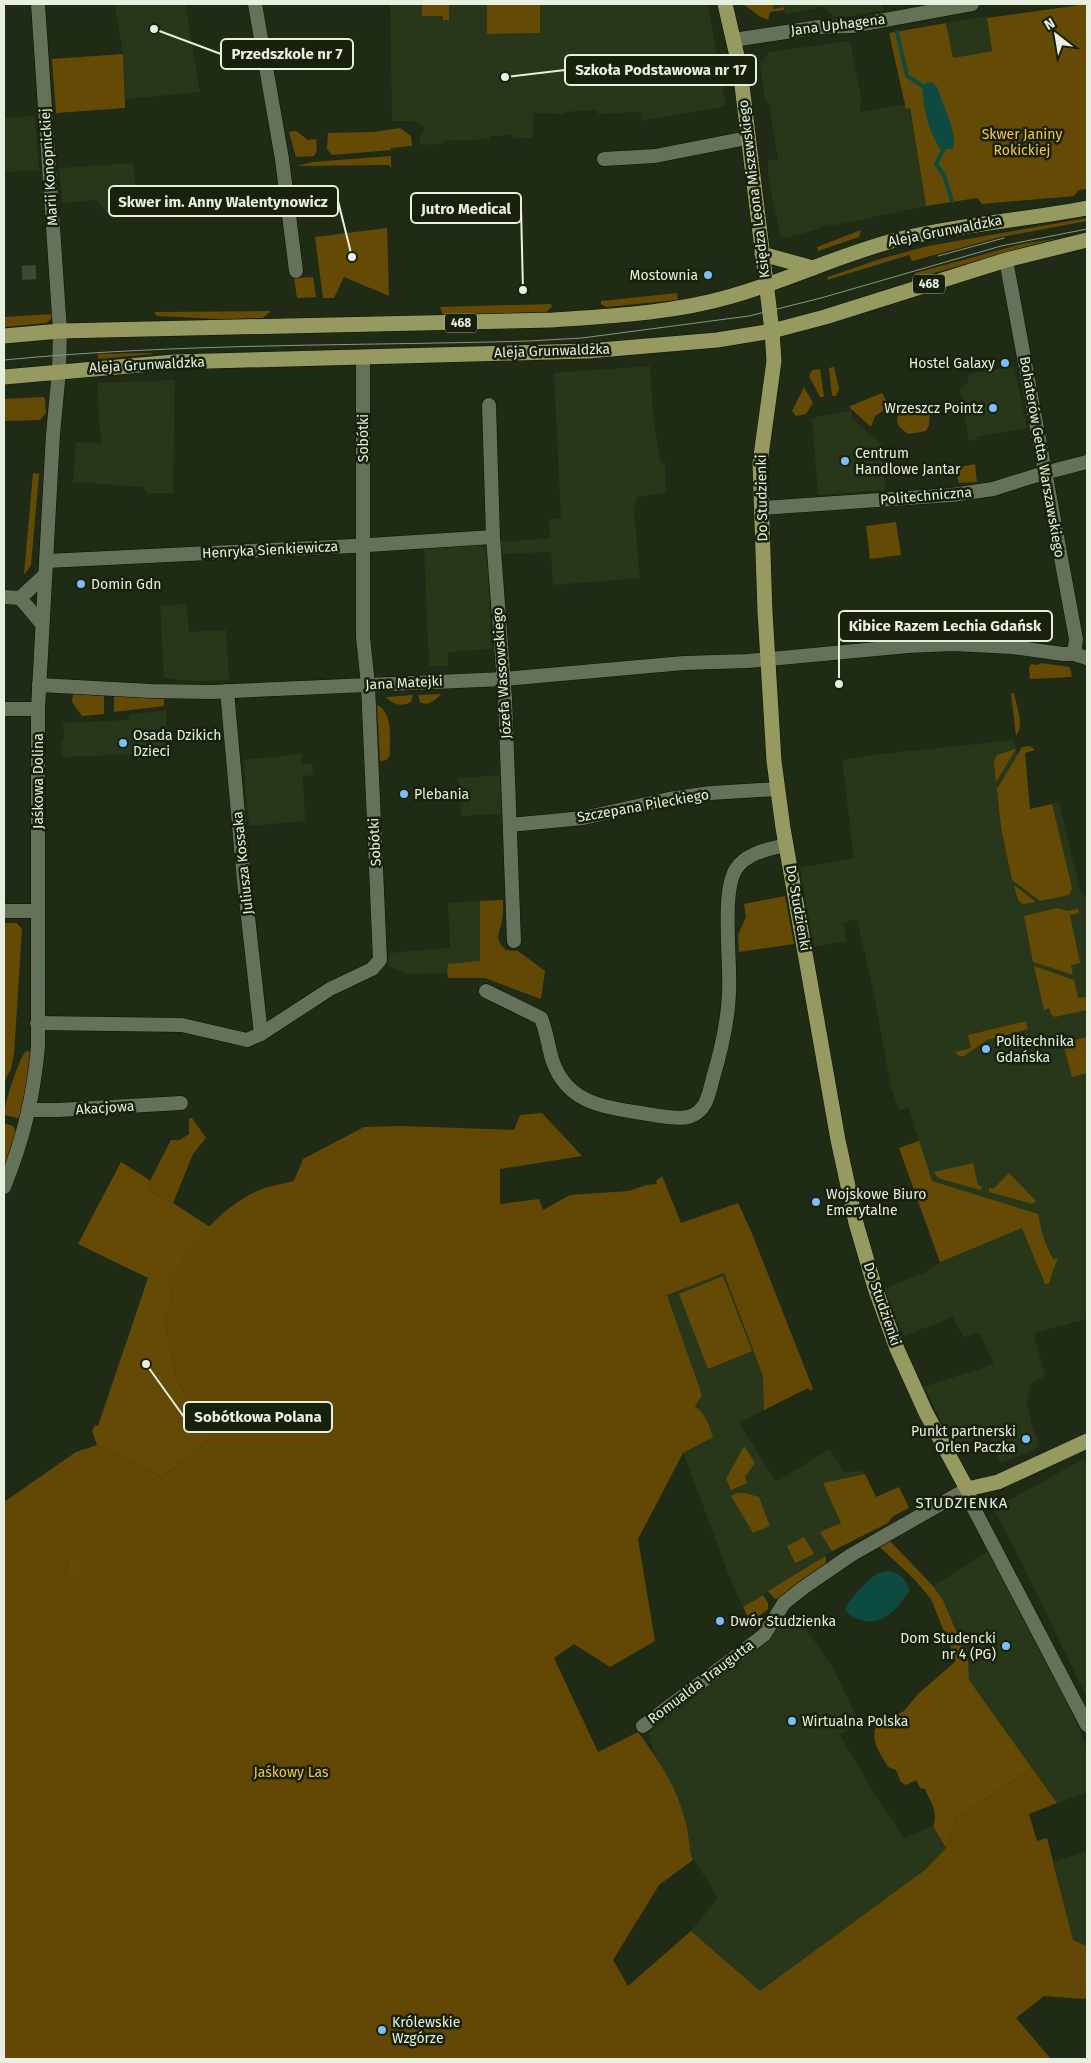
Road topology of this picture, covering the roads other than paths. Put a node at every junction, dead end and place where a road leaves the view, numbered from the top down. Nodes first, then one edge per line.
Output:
1 (38, 4) edge
2 (255, 4) edge
3 (725, 4) edge
4 (972, 4) edge
5 (734, 40) junction
6 (747, 138) junction
7 (604, 159) dead end
8 (1087, 208) edge
9 (1087, 240) edge
10 (762, 254) junction
11 (1006, 260) junction
12 (813, 268) junction
13 (296, 271) dead end
14 (766, 285) junction
15 (60, 331) junction
16 (772, 331) junction
17 (4, 336) edge
18 (363, 357) junction
19 (59, 371) junction
20 (4, 377) edge
21 (489, 404) dead end
22 (1087, 462) edge
23 (1044, 473) junction
24 (762, 508) junction
25 (493, 537) junction
26 (363, 546) junction
27 (46, 568) junction
28 (4, 597) edge
29 (20, 598) junction
30 (42, 624) junction
31 (1081, 656) edge
32 (769, 659) junction
33 (504, 679) junction
34 (39, 685) junction
35 (368, 685) junction
36 (227, 691) junction
37 (4, 709) edge
38 (38, 709) junction
39 (777, 789) junction
40 (510, 825) junction
41 (786, 845) junction
42 (4, 911) edge
43 (37, 911) junction
44 (514, 941) dead end
45 (486, 991) dead end
46 (37, 1024) junction
47 (262, 1034) junction
48 (181, 1103) dead end
49 (29, 1110) junction
50 (4, 1187) edge
51 (1087, 1441) edge
52 (966, 1490) junction
53 (1087, 1724) edge
54 (643, 1726) dead end

1 - 15 street, Marii Konopnickiej
2 - 13 street
3 - 5 main road, Księdza Leona Miszewskiego
4 - 5 street, Jana Uphagena
5 - 6 main road, Księdza Leona Miszewskiego
6 - 7 street
6 - 10 main road, Księdza Leona Miszewskiego
8 - 12 main road, Aleja Grunwaldzka / 468
9 - 11 main road, Aleja Grunwaldzka / 468
10 - 12 main road
10 - 14 main road, Księdza Leona Miszewskiego
11 - 16 main road, Aleja Grunwaldzka / 468
11 - 23 street, Bohaterów Getta Warszawskiego
12 - 14 main road, Aleja Grunwaldzka / 468
14 - 15 main road, Aleja Grunwaldzka / 468
14 - 16 main road, Księdza Leona Miszewskiego
15 - 17 main road, Aleja Grunwaldzka / 468
15 - 19 street, Marii Konopnickiej
16 - 18 main road, Aleja Grunwaldzka / 468
16 - 24 main road, Do Studzienki
18 - 19 main road, Aleja Grunwaldzka / 468
18 - 26 street, Sobótki
19 - 20 main road, Aleja Grunwaldzka / 468
19 - 27 street, Jaśkowa Dolina
21 - 25 street, Józefa Wassowskiego
22 - 23 street, Politechniczna
23 - 24 street, Politechniczna
23 - 31 street, Bohaterów Getta Warszawskiego
24 - 32 main road, Do Studzienki
25 - 26 street, Henryka Sienkiewicza
25 - 33 street, Józefa Wassowskiego
26 - 27 street, Henryka Sienkiewicza
26 - 35 street, Sobótki
27 - 29 street
27 - 30 street, Jaśkowa Dolina
28 - 29 street
29 - 30 street
30 - 34 street, Jaśkowa Dolina
31 - 32 street, Jana Matejki
32 - 33 street, Jana Matejki
32 - 39 main road, Do Studzienki
33 - 35 street, Jana Matejki
33 - 40 street, Józefa Wassowskiego
34 - 36 street, Jana Matejki
34 - 38 street, Jaśkowa Dolina
35 - 36 street, Jana Matejki
35 - 47 street, Sobótki
36 - 47 street, Juliusza Kossaka
37 - 38 street
38 - 43 street, Jaśkowa Dolina
39 - 40 street, Szczepana Pileckiego
39 - 41 main road, Do Studzienki
40 - 44 street, Józefa Wassowskiego
41 - 45 street, Do Studzienki
41 - 52 main road, Do Studzienki
42 - 43 street
43 - 46 street, Jaśkowa Dolina
46 - 47 street, Sobótki
46 - 49 street, Jaśkowa Dolina
48 - 49 street, Akacjowa
49 - 50 street, Jaśkowa Dolina
51 - 52 main road, Romualda Traugutta
52 - 53 street, Do Studzienki
52 - 54 street, Romualda Traugutta

